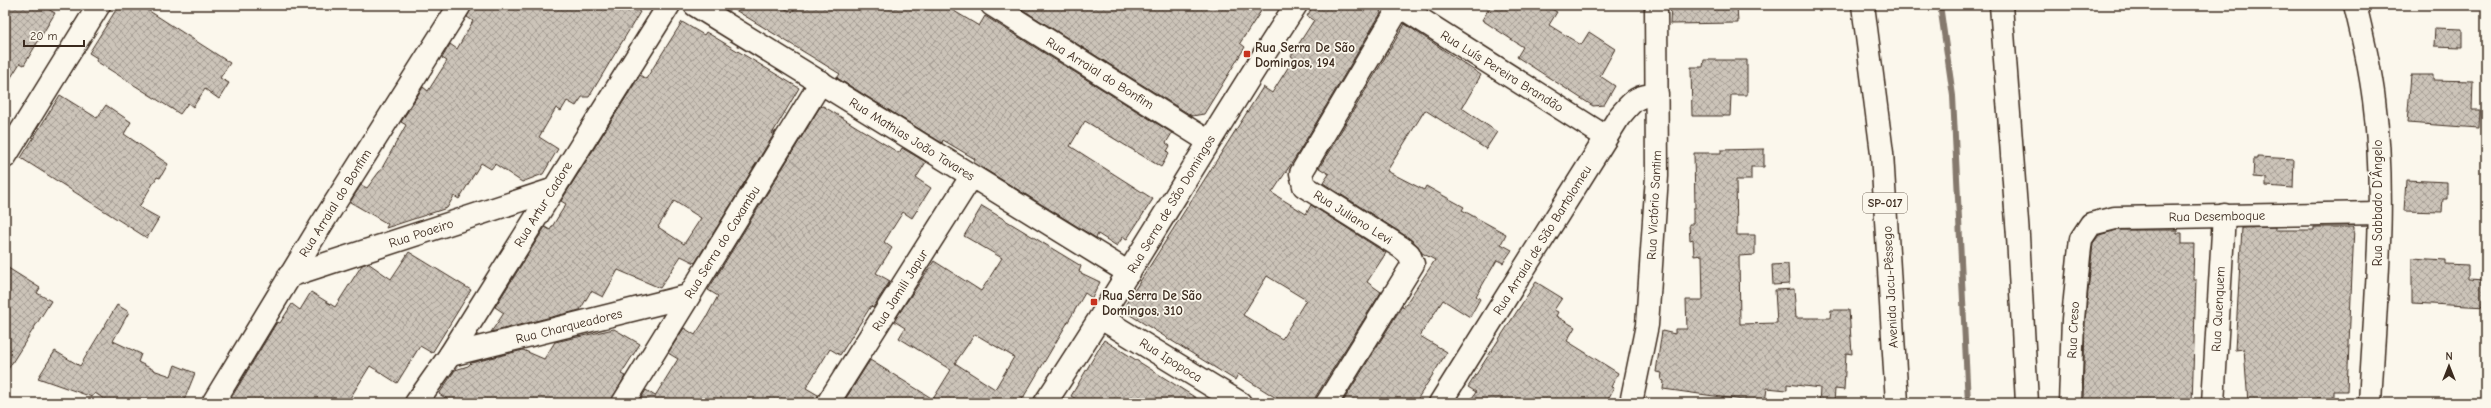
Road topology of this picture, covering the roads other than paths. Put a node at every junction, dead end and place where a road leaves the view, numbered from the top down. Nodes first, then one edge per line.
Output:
1 (99, 5) edge
2 (460, 5) edge
3 (669, 5) edge
4 (695, 5) edge
5 (992, 5) edge
6 (1295, 5) edge
7 (1656, 5) edge
8 (1863, 5) edge
9 (2001, 5) edge
10 (2355, 5) edge
11 (1399, 6) edge
12 (821, 82) junction
13 (1657, 95) junction
14 (1606, 137) junction
15 (1208, 141) junction
16 (5, 157) edge
17 (971, 176) junction
18 (552, 190) junction
19 (2380, 212) junction
20 (2224, 216) junction
21 (2079, 256) joint
22 (1129, 273) junction
23 (289, 276) junction
24 (688, 296) junction
25 (1102, 318) junction
26 (450, 355) junction
27 (1234, 401) edge
28 (213, 403) edge
29 (416, 403) edge
30 (623, 403) edge
31 (828, 403) edge
32 (1045, 403) edge
33 (1327, 403) edge
34 (1440, 403) edge
35 (1631, 403) edge
36 (1897, 403) edge
37 (2027, 403) edge
38 (2070, 403) edge
39 (2213, 403) edge
40 (2370, 403) edge

1 - 16 main road
2 - 23 main road, Rua Arraial do Bonfim
3 - 18 main road, Rua Artur Cadore
4 - 12 main road, Rua Mathias João Tavares
5 - 15 main road, Rua Arraial do Bonfim
6 - 15 main road, Rua Serra de São Domingos
7 - 13 main road, Rua Victório Santim
8 - 36 main road, Avenida Jacu-Pêssego / SP-017
9 - 37 main road
10 - 19 main road, Rua Sabbado D'Ângelo
11 - 14 main road, Rua Luís Pereira Brandão
11 - 33 main road, Rua Juliano Levi
12 - 17 main road, Rua Mathias João Tavares
12 - 24 main road, Rua Serra do Caxambu
13 - 14 main road, Rua Arraial de São Bartolomeu
13 - 35 main road, Rua Victório Santim
14 - 34 main road, Rua Arraial de São Bartolomeu
15 - 22 main road, Rua Serra de São Domingos
17 - 22 main road, Rua Mathias João Tavares
17 - 31 main road, Rua Jamili Japur
18 - 23 main road, Rua Poaeiro
18 - 26 main road, Rua Artur Cadore
19 - 20 main road, Rua Desemboque
19 - 40 main road, Rua Sabbado D'Ângelo
20 - 21 main road, Rua Desemboque
20 - 39 main road, Rua Quenquem
21 - 38 main road, Rua Creso
22 - 25 main road, Rua Serra de São Domingos
23 - 28 main road, Rua Arraial do Bonfim
24 - 26 main road, Rua Charqueadores
24 - 30 main road, Rua Serra do Caxambu
25 - 27 main road, Rua Ipopoca
25 - 32 main road, Rua Serra de São Domingos
26 - 29 main road, Rua Artur Cadore

